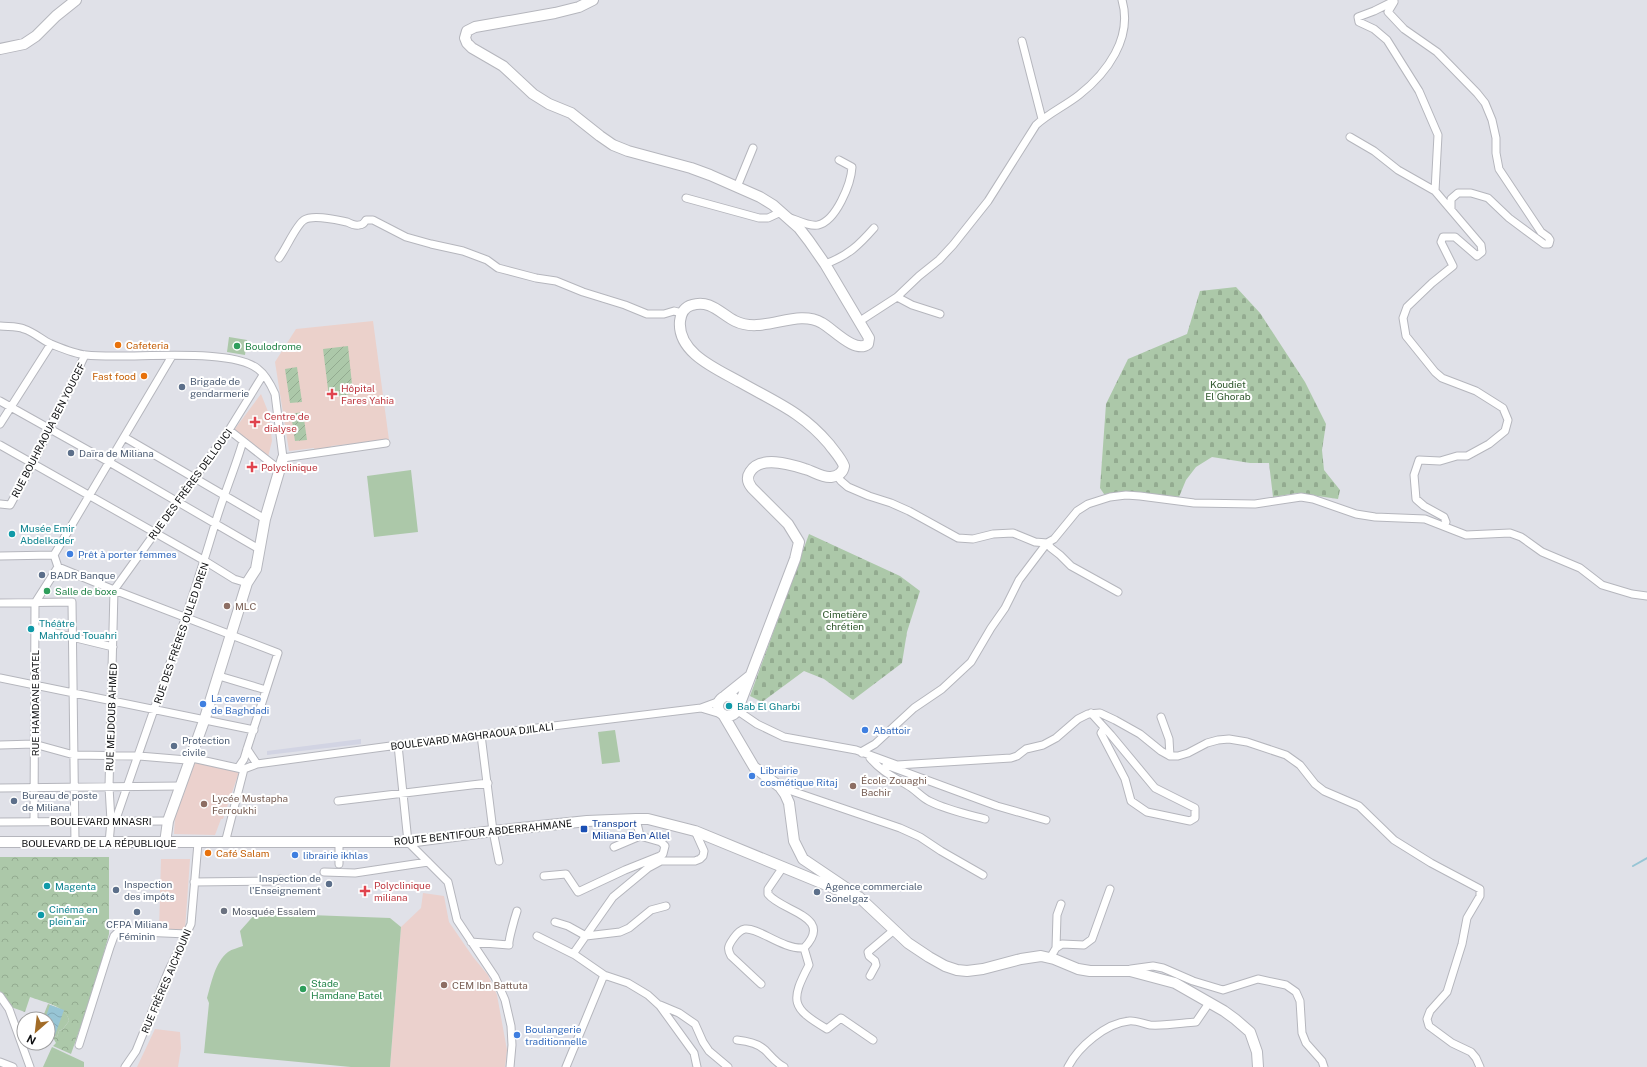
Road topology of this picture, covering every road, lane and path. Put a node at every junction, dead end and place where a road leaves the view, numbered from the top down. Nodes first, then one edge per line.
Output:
1 (76, 0) edge
2 (593, 0) edge
3 (1122, 0) edge
4 (1395, 1) edge
5 (1022, 41) dead end
6 (0, 49) edge
7 (1042, 119) junction
8 (1350, 137) dead end
9 (753, 148) dead end
10 (839, 160) dead end
11 (737, 186) junction
12 (1435, 191) junction
13 (686, 198) dead end
14 (1451, 209) junction
15 (784, 214) junction
16 (874, 228) dead end
17 (279, 258) dead end
18 (825, 264) junction
19 (897, 297) junction
20 (682, 313) junction
21 (940, 314) dead end
22 (860, 321) junction
23 (0, 326) edge
24 (51, 344) junction
25 (85, 355) junction
26 (172, 356) junction
27 (263, 375) junction
28 (0, 401) edge
29 (10, 407) junction
30 (0, 424) edge
31 (49, 428) junction
32 (229, 430) junction
33 (124, 437) junction
34 (243, 441) junction
35 (386, 443) dead end
36 (0, 445) edge
37 (283, 458) junction
38 (109, 462) junction
39 (33, 463) junction
40 (280, 470) junction
41 (837, 476) junction
42 (194, 478) junction
43 (89, 496) junction
44 (225, 496) junction
45 (178, 501) junction
46 (0, 504) edge
47 (265, 519) junction
48 (215, 524) junction
49 (1443, 526) junction
50 (155, 532) junction
51 (1047, 543) junction
52 (258, 549) junction
53 (54, 555) junction
54 (0, 556) edge
55 (205, 561) junction
56 (58, 567) junction
57 (247, 582) junction
58 (114, 590) junction
59 (1118, 592) dead end
60 (1647, 596) edge
61 (0, 603) edge
62 (35, 603) junction
63 (185, 618) junction
64 (35, 628) junction
65 (231, 636) junction
66 (73, 637) junction
67 (113, 647) junction
68 (218, 676) junction
69 (750, 676) junction
70 (0, 678) edge
71 (35, 685) junction
72 (266, 690) junction
73 (73, 693) junction
74 (722, 699) junction
75 (112, 700) junction
76 (701, 708) junction
77 (154, 710) junction
78 (737, 710) junction
79 (1091, 713) junction
80 (723, 715) junction
81 (1161, 717) dead end
82 (204, 720) junction
83 (1104, 728) junction
84 (254, 730) junction
85 (481, 735) junction
86 (34, 744) junction
87 (0, 745) edge
88 (398, 745) junction
89 (742, 747) junction
90 (248, 749) junction
91 (861, 752) junction
92 (74, 755) junction
93 (110, 756) junction
94 (138, 756) junction
95 (1170, 756) junction
96 (192, 758) junction
97 (870, 758) junction
98 (256, 764) junction
99 (241, 768) junction
100 (488, 783) junction
101 (127, 786) junction
102 (180, 786) junction
103 (74, 787) junction
104 (109, 787) junction
105 (780, 787) junction
106 (0, 788) edge
107 (34, 788) junction
108 (403, 793) junction
109 (338, 801) dead end
110 (636, 819) junction
111 (985, 819) dead end
112 (1046, 820) dead end
113 (34, 821) junction
114 (75, 821) junction
115 (112, 821) junction
116 (168, 821) junction
117 (0, 822) edge
118 (493, 831) junction
119 (695, 831) junction
120 (640, 836) junction
121 (0, 842) edge
122 (338, 842) junction
123 (408, 842) junction
124 (75, 843) junction
125 (109, 843) junction
126 (164, 843) junction
127 (198, 843) junction
128 (225, 843) junction
129 (614, 847) dead end
130 (499, 861) dead end
131 (428, 862) junction
132 (339, 864) dead end
133 (783, 867) junction
134 (324, 872) dead end
135 (984, 875) dead end
136 (544, 876) dead end
137 (280, 879) dead end
138 (194, 882) junction
139 (1110, 889) dead end
140 (859, 897) junction
141 (1061, 904) dead end
142 (666, 906) dead end
143 (517, 911) dead end
144 (555, 922) dead end
145 (894, 930) junction
146 (187, 934) junction
147 (537, 936) dead end
148 (586, 936) junction
149 (471, 942) junction
150 (804, 948) junction
151 (1056, 948) junction
152 (573, 954) junction
153 (1050, 958) junction
154 (1122, 970) junction
155 (604, 975) junction
156 (870, 976) dead end
157 (762, 984) dead end
158 (0, 996) edge
159 (1209, 1003) junction
160 (659, 1005) junction
161 (737, 1040) dead end
162 (873, 1040) dead end
163 (79, 1045) dead end
164 (0, 1062) edge
165 (13, 1067) edge
166 (30, 1067) edge
167 (125, 1067) edge
168 (510, 1067) edge
169 (566, 1067) edge
170 (697, 1067) edge
171 (728, 1067) edge
172 (784, 1067) edge
173 (1068, 1067) edge
174 (1258, 1067) edge
175 (1324, 1067) edge
176 (1480, 1067) edge

1 - 6 main road
2 - 11 main road
3 - 7 street
4 - 12 street
4 - 14 street
5 - 7 street
7 - 19 street
8 - 12 street
9 - 11 street
10 - 15 street
11 - 15 main road
12 - 14 street
13 - 15 street
14 - 49 street
15 - 18 main road
16 - 18 street
17 - 20 street
18 - 22 main road
19 - 21 street
19 - 22 street
20 - 22 main road
20 - 41 main road
23 - 24 street
24 - 25 street
24 - 29 street
25 - 26 street
25 - 31 street, RUE BOUHRAOUA BEN YOUCEF
26 - 27 street
26 - 33 street
27 - 32 street, RUE DES FRÈRES DELLOUCI
27 - 37 street
28 - 29 street
29 - 30 street
29 - 31 street
31 - 38 street
31 - 39 street, RUE BOUHRAOUA BEN YOUCEF
32 - 34 street
32 - 42 street, RUE DES FRÈRES DELLOUCI
33 - 38 street
33 - 42 street
34 - 40 street
34 - 44 street, RUE DES FRÈRES OULED DREN
35 - 37 street
36 - 39 street
37 - 40 main road
38 - 43 street
38 - 45 street
39 - 43 street
39 - 46 street, RUE BOUHRAOUA BEN YOUCEF
40 - 47 main road
41 - 51 street
41 - 69 main road
42 - 44 street
42 - 45 street, RUE DES FRÈRES DELLOUCI
43 - 50 street
43 - 53 street
44 - 47 street
44 - 48 street, RUE DES FRÈRES OULED DREN
45 - 48 street
45 - 50 street, RUE DES FRÈRES DELLOUCI
47 - 52 main road
48 - 52 street
48 - 55 street, RUE DES FRÈRES OULED DREN
49 - 51 street
49 - 60 street
50 - 55 street
50 - 58 street, RUE DES FRÈRES DELLOUCI
51 - 59 street
51 - 91 street
52 - 57 main road
53 - 54 street
53 - 56 street
55 - 57 street
55 - 63 street, RUE DES FRÈRES OULED DREN
56 - 58 street
56 - 62 street
57 - 65 main road
58 - 63 street
58 - 67 street, RUE MEJDOUB AHMED
61 - 62 street
62 - 64 street, RUE HAMDANE BATEL
62 - 66 street
63 - 65 street
63 - 77 street, RUE DES FRÈRES OULED DREN
64 - 66 street
64 - 71 street, RUE HAMDANE BATEL
65 - 68 main road
65 - 72 street
66 - 67 street
66 - 73 street
67 - 75 street, RUE MEJDOUB AHMED
68 - 72 street
68 - 82 main road
69 - 74 main road
69 - 78 main road
70 - 71 street
71 - 73 street
71 - 86 street, RUE HAMDANE BATEL
72 - 84 street
73 - 75 street
73 - 92 street
74 - 76 street
74 - 78 main road
74 - 80 main road
75 - 77 street
75 - 93 street, RUE MEJDOUB AHMED
76 - 80 street
76 - 85 street, BOULEVARD MAGHRAOUA DJILALI
77 - 82 street
77 - 94 street, RUE DES FRÈRES OULED DREN
78 - 80 main road
78 - 89 main road
78 - 91 street
79 - 83 street
79 - 91 street
79 - 95 street
80 - 89 main road
81 - 95 street
82 - 84 street
82 - 96 main road
83 - 83 street
84 - 90 street
85 - 88 street, BOULEVARD MAGHRAOUA DJILALI
85 - 100 street
86 - 87 street
86 - 92 street
86 - 107 street, RUE HAMDANE BATEL
88 - 98 street, BOULEVARD MAGHRAOUA DJILALI
88 - 108 street
89 - 105 main road
90 - 98 street
90 - 99 street
91 - 97 street
92 - 93 street
92 - 103 street
93 - 94 street
93 - 104 street, RUE MEJDOUB AHMED
94 - 96 street
94 - 101 street, RUE DES FRÈRES OULED DREN
95 - 176 street
96 - 99 street
96 - 102 main road
97 - 111 street
97 - 112 street
98 - 99 street, BOULEVARD MAGHRAOUA DJILALI
99 - 128 street
100 - 108 street
100 - 118 street
101 - 102 street
101 - 104 street
101 - 115 street, RUE DES FRÈRES OULED DREN
102 - 116 main road
103 - 104 street
103 - 107 street
103 - 114 street
104 - 115 street, RUE MEJDOUB AHMED
105 - 135 street
105 - 140 main road
106 - 107 street
107 - 113 street, RUE HAMDANE BATEL
108 - 109 street
108 - 123 street
110 - 118 main road, ROUTE BENTIFOUR ABDERRAHMANE
110 - 119 main road, ROUTE BENTIFOUR ABDERRAHMANE
110 - 120 street
113 - 114 street, BOULEVARD MNASRI
113 - 117 street, BOULEVARD MNASRI
114 - 115 street, BOULEVARD MNASRI
114 - 124 street
115 - 116 street, BOULEVARD MNASRI
115 - 125 street, RUE MEJDOUB AHMED
116 - 126 main road
118 - 123 main road, ROUTE BENTIFOUR ABDERRAHMANE
118 - 130 street
119 - 133 main road, ROUTE BENTIFOUR ABDERRAHMANE
119 - 148 street
120 - 129 street
120 - 136 street
121 - 124 main road, BOULEVARD DE LA RÉPUBLIQUE
122 - 123 main road, ROUTE BENTIFOUR ABDERRAHMANE
122 - 128 main road, ROUTE BENTIFOUR ABDERRAHMANE
122 - 132 street
123 - 131 street
124 - 125 main road, BOULEVARD DE LA RÉPUBLIQUE
125 - 126 main road, BOULEVARD DE LA RÉPUBLIQUE
126 - 127 main road, BOULEVARD DE LA RÉPUBLIQUE
127 - 128 main road, ROUTE BENTIFOUR ABDERRAHMANE
127 - 138 street, RUE FRÈRES AICHOUNI
131 - 134 street
131 - 149 street
133 - 140 main road, ROUTE BENTIFOUR ABDERRAHMANE
133 - 150 street
137 - 138 street
138 - 146 street, RUE FRÈRES AICHOUNI
139 - 151 street
140 - 145 main road
141 - 151 street
142 - 148 street
143 - 149 street
144 - 148 street
145 - 153 main road
145 - 156 street
146 - 163 street
146 - 167 street, RUE FRÈRES AICHOUNI
147 - 152 street
148 - 152 street
149 - 168 street
150 - 157 street
150 - 162 street
151 - 153 street
152 - 155 street
153 - 154 main road
154 - 159 main road
154 - 175 street
155 - 160 street
155 - 169 street
158 - 166 street
159 - 173 street
159 - 174 main road
160 - 170 street
160 - 171 street
161 - 172 street
164 - 165 street

